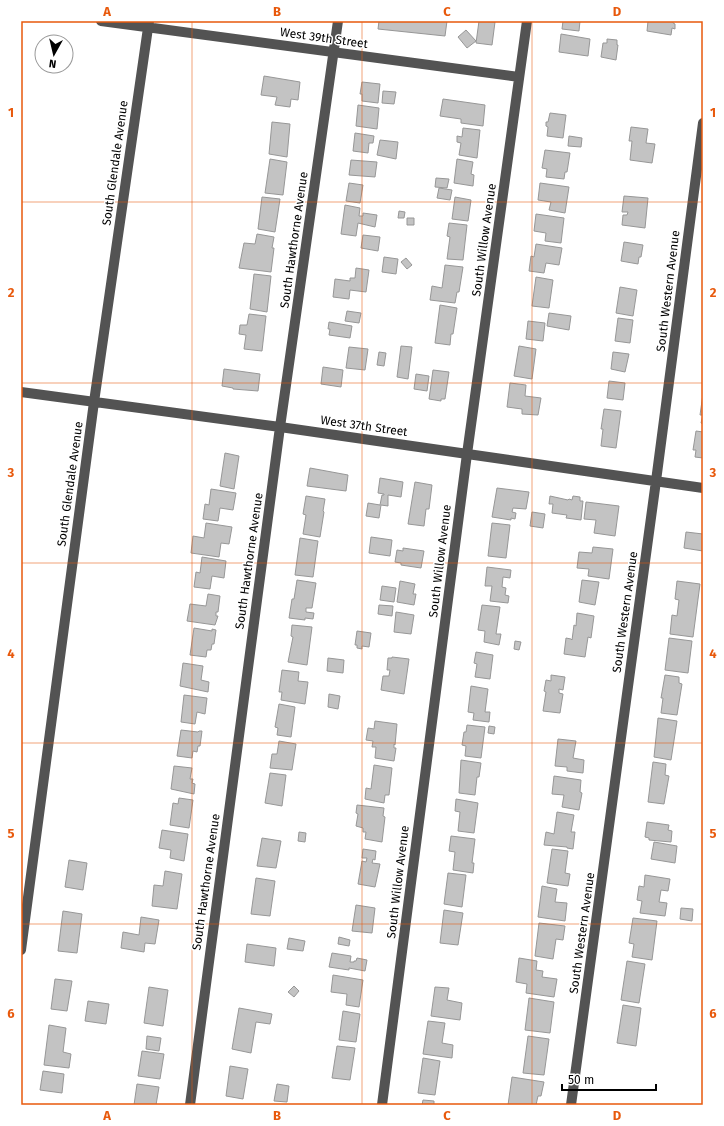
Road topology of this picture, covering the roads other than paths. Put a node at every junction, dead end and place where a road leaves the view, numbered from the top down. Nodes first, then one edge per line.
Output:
1 (101, 21) edge
2 (338, 21) edge
3 (527, 21) edge
4 (148, 24) edge
5 (333, 52) junction
6 (519, 77) junction
7 (703, 122) edge
8 (21, 392) edge
9 (94, 402) junction
10 (280, 427) junction
11 (467, 454) junction
12 (656, 481) junction
13 (703, 488) edge
14 (21, 950) edge
15 (190, 1105) edge
16 (382, 1105) edge
17 (571, 1105) edge

1 - 4 street, West 39th Street
2 - 5 street, South Hawthorne Avenue
3 - 6 street, South Willow Avenue
4 - 5 street, West 39th Street
4 - 9 street, South Glendale Avenue
5 - 6 street, West 39th Street
5 - 10 street, South Hawthorne Avenue
6 - 11 street, South Willow Avenue
7 - 12 street, South Western Avenue
8 - 9 street, West 37th Street
9 - 10 street, West 37th Street
9 - 14 street, South Glendale Avenue
10 - 11 street, West 37th Street
10 - 15 street, South Hawthorne Avenue
11 - 12 street, West 37th Street
11 - 16 street, South Willow Avenue
12 - 13 street, West 37th Street
12 - 17 street, South Western Avenue

